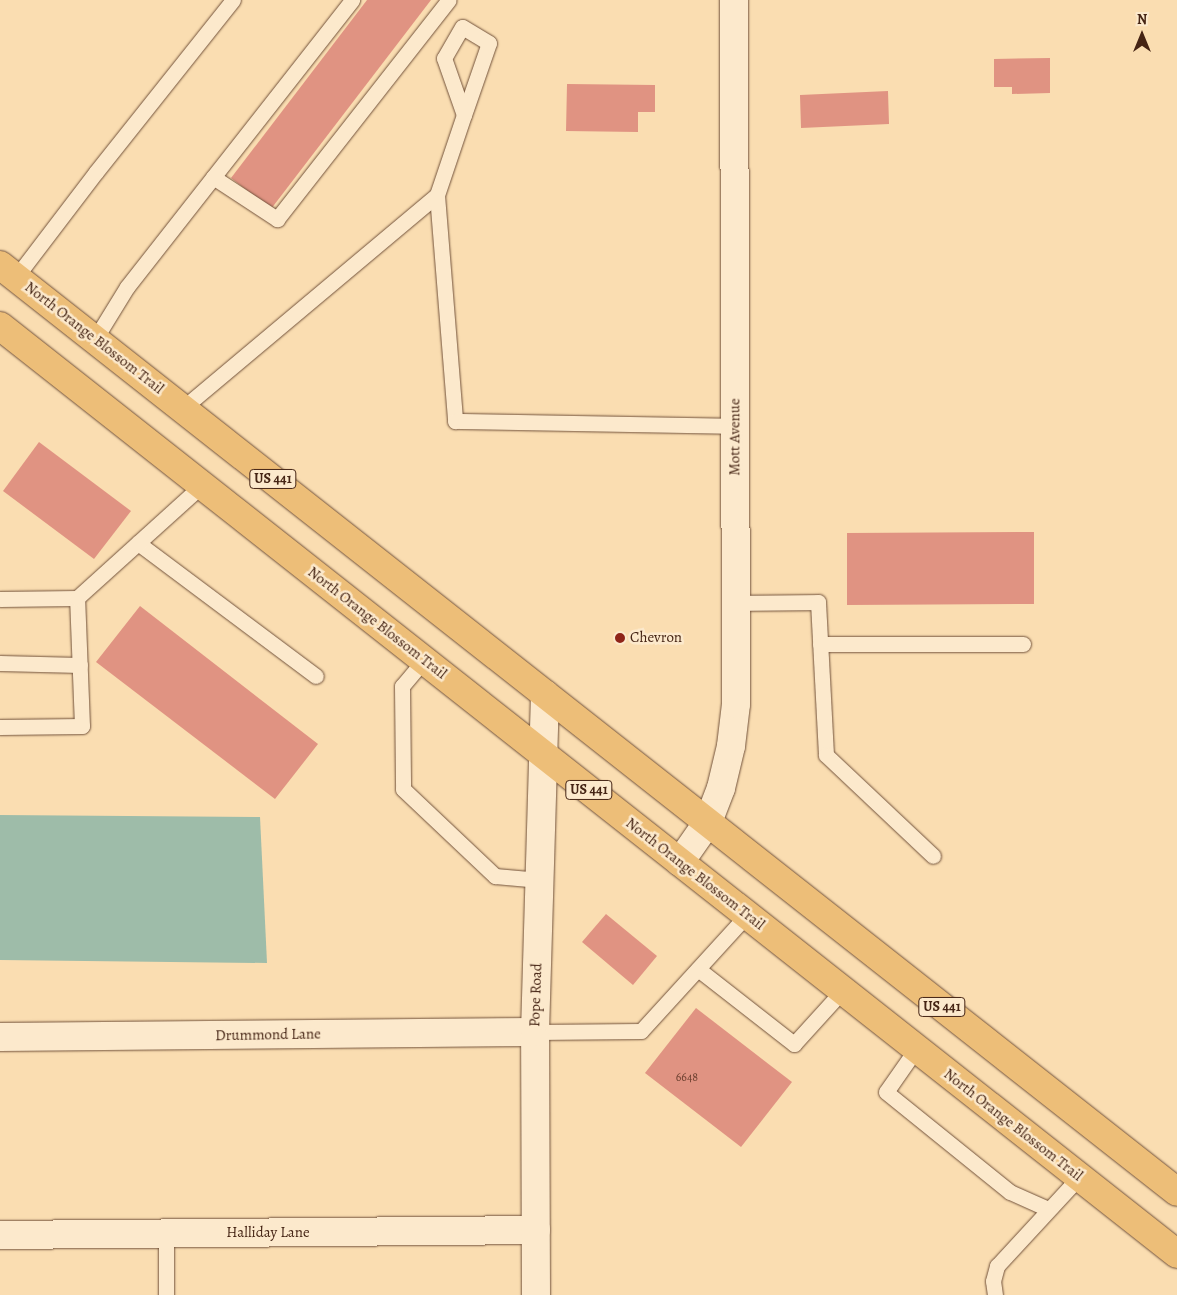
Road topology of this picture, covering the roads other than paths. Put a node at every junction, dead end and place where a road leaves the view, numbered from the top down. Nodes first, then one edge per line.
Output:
1 (233, 0) edge
2 (352, 0) edge
3 (449, 0) edge
4 (734, 0) edge
5 (464, 115) junction
6 (213, 177) junction
7 (437, 195) junction
8 (8, 271) edge
9 (0, 326) edge
10 (95, 339) junction
11 (183, 408) junction
12 (735, 426) junction
13 (202, 485) junction
14 (138, 543) junction
15 (77, 598) junction
16 (0, 599) edge
17 (736, 603) junction
18 (820, 644) junction
19 (1023, 644) dead end
20 (424, 660) junction
21 (0, 663) edge
22 (80, 665) junction
23 (316, 676) dead end
24 (546, 694) junction
25 (0, 727) edge
26 (544, 754) junction
27 (708, 822) junction
28 (933, 856) dead end
29 (680, 862) junction
30 (540, 880) junction
31 (747, 915) junction
32 (698, 969) junction
33 (842, 990) junction
34 (535, 1032) junction
35 (0, 1037) edge
36 (916, 1049) junction
37 (1078, 1177) junction
38 (1177, 1192) edge
39 (1048, 1209) junction
40 (536, 1230) junction
41 (166, 1233) junction
42 (0, 1235) edge
43 (1177, 1254) edge
44 (166, 1295) edge
45 (536, 1295) edge
46 (995, 1295) edge

1 - 8 lane
2 - 6 lane
3 - 6 lane
4 - 12 street, Mott Avenue
5 - 5 lane
5 - 7 lane
6 - 10 lane
7 - 11 lane
7 - 12 lane
8 - 10 main road, North Orange Blossom Trail / US 441
9 - 13 main road, North Orange Blossom Trail / US 441
10 - 11 main road, North Orange Blossom Trail / US 441
11 - 24 main road, North Orange Blossom Trail / US 441
12 - 17 street, Mott Avenue
13 - 14 lane
13 - 20 main road, North Orange Blossom Trail / US 441
14 - 15 lane
14 - 23 lane
15 - 16 lane
15 - 22 lane
17 - 18 lane
17 - 27 street, Mott Avenue
18 - 19 lane
18 - 28 lane
20 - 26 main road, North Orange Blossom Trail / US 441
20 - 30 lane
21 - 22 lane
22 - 25 lane
24 - 26 street, Pope Road
24 - 27 main road, North Orange Blossom Trail / US 441
26 - 29 main road, North Orange Blossom Trail / US 441
26 - 30 street, Pope Road
27 - 29 street, Mott Avenue
27 - 38 main road, North Orange Blossom Trail / US 441
29 - 31 main road, North Orange Blossom Trail / US 441
30 - 34 street, Pope Road
31 - 32 lane
31 - 33 main road, North Orange Blossom Trail / US 441
32 - 33 lane
32 - 34 lane
33 - 36 main road, North Orange Blossom Trail / US 441
34 - 35 street, Drummond Lane
34 - 40 street, Pope Road
36 - 37 main road, North Orange Blossom Trail / US 441
36 - 39 lane
37 - 39 lane
37 - 43 main road, North Orange Blossom Trail / US 441
39 - 46 lane
40 - 41 street, Halliday Lane
40 - 45 street, Pope Road
41 - 42 street, Halliday Lane
41 - 44 lane

